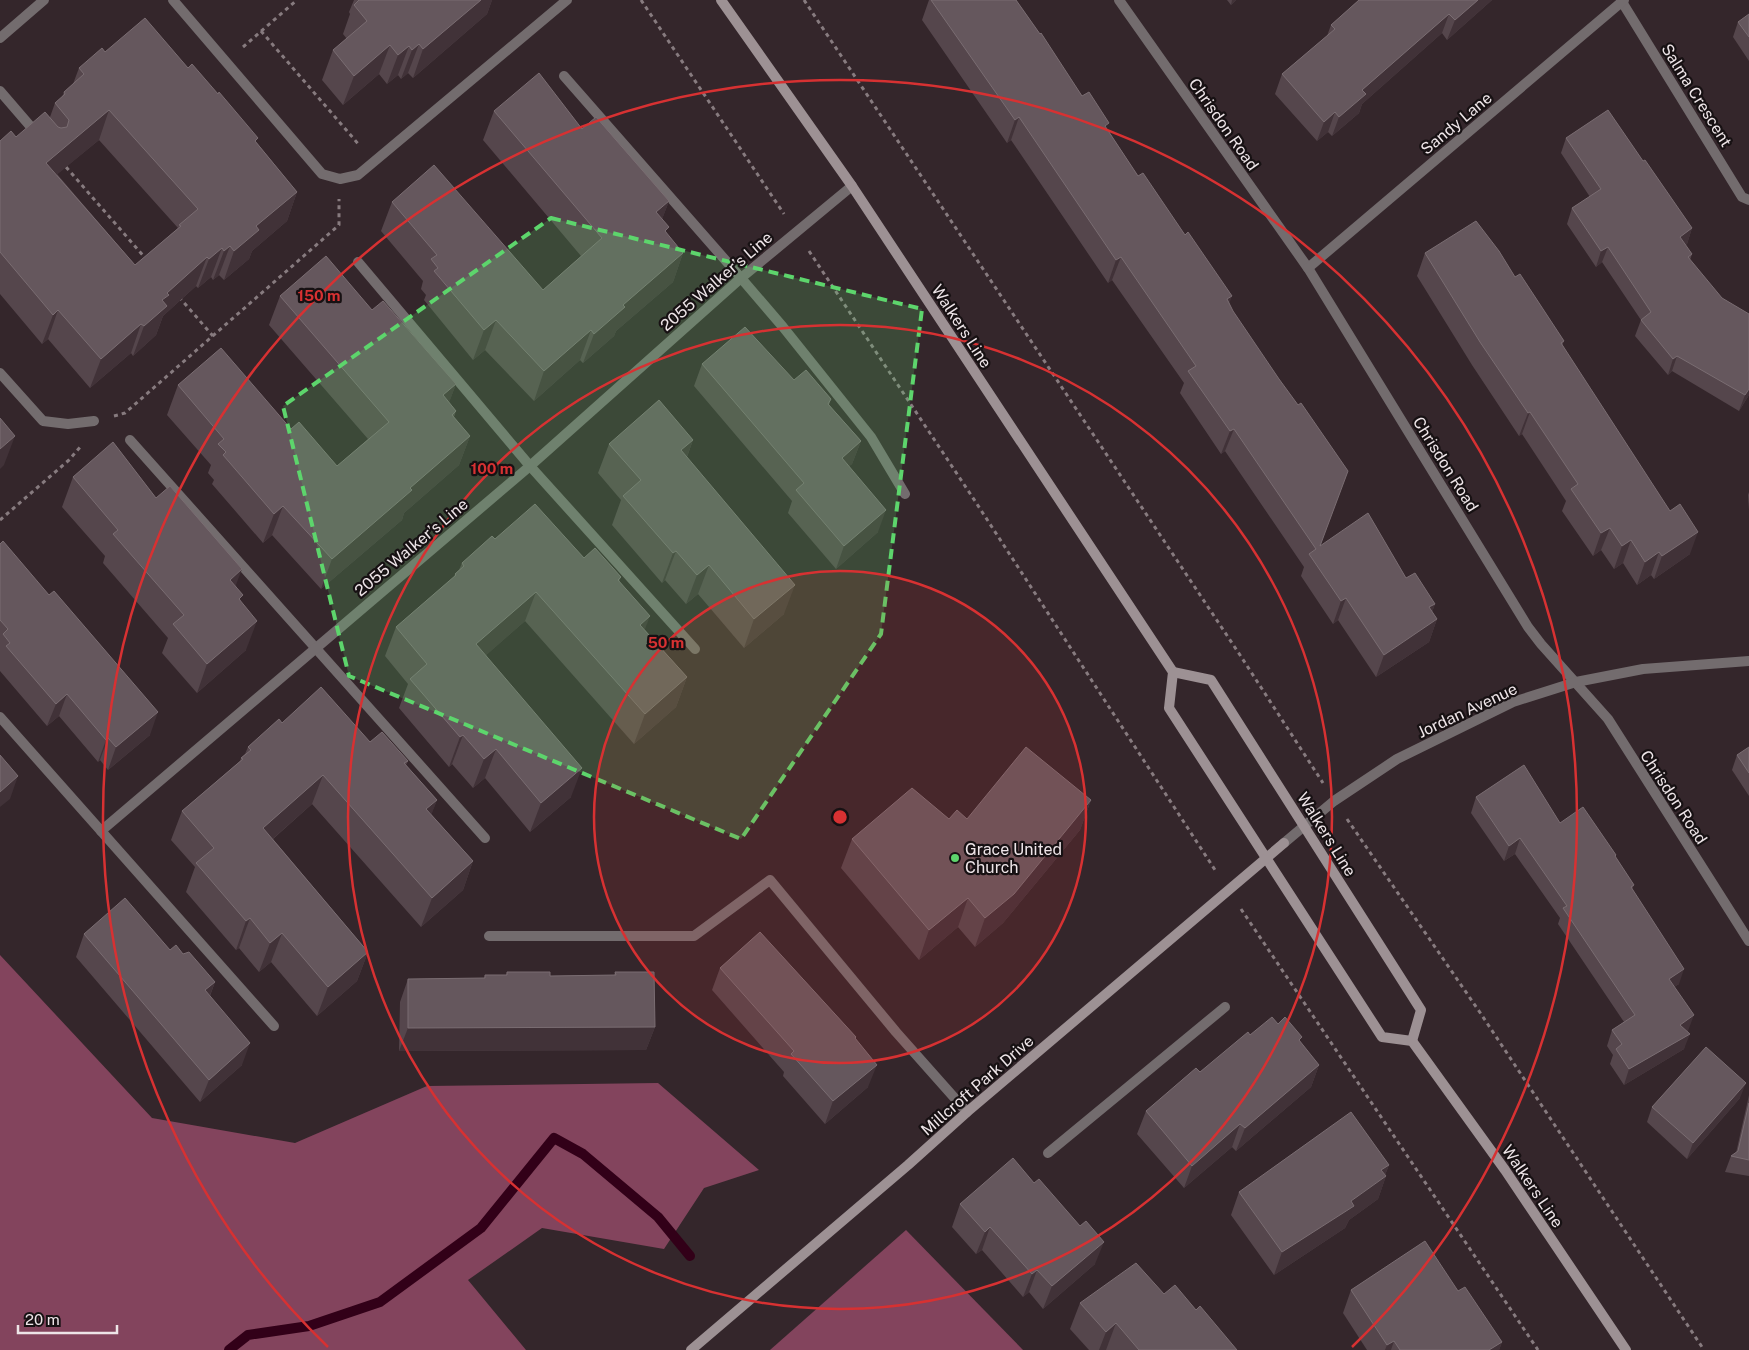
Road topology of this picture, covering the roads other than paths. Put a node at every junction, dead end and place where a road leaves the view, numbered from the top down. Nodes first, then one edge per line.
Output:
1 (44, 0) edge
2 (173, 0) edge
3 (567, 0) edge
4 (721, 0) edge
5 (1119, 0) edge
6 (1623, 1) edge
7 (0, 38) edge
8 (564, 76) dead end
9 (0, 91) edge
10 (46, 143) edge
11 (852, 186) junction
12 (1749, 200) edge
13 (358, 262) dead end
14 (1308, 268) junction
15 (741, 278) junction
16 (0, 373) edge
17 (94, 421) road end
18 (130, 440) dead end
19 (530, 466) junction
20 (905, 494) dead end
21 (315, 648) junction
22 (696, 649) dead end
23 (1749, 661) edge
24 (1173, 672) junction
25 (1576, 682) junction
26 (0, 717) edge
27 (1304, 826) junction
28 (100, 831) junction
29 (485, 838) dead end
30 (1284, 843) joint
31 (1265, 858) junction
32 (490, 936) dead end
33 (1749, 941) edge
34 (1226, 1006) dead end
35 (274, 1026) dead end
36 (1412, 1041) junction
37 (967, 1112) junction
38 (1048, 1153) dead end
39 (691, 1350) edge
40 (1626, 1350) edge

1 - 7 street
2 - 3 street
4 - 11 main road, Walkers Line
5 - 14 street, Chrisdon Road
6 - 12 street, Salma Crescent
6 - 14 street, Sandy Lane
8 - 15 street
9 - 10 street
11 - 15 street, 2055 Walker’s Line
11 - 24 main road, Walkers Line
13 - 19 street
14 - 25 street, Chrisdon Road
15 - 19 street, 2055 Walker’s Line
15 - 20 street
16 - 17 street
18 - 21 street
19 - 21 street, 2055 Walker’s Line
19 - 22 street
21 - 28 street, 2055 Walker’s Line
21 - 29 street
23 - 25 street, Jordan Avenue
24 - 27 main road, Walkers Line
24 - 31 main road
25 - 27 street, Jordan Avenue
25 - 33 street, Chrisdon Road
26 - 28 street
27 - 30 street, Jordan Avenue
27 - 36 main road, Walkers Line
28 - 35 street
30 - 31 main road, Millcroft Park Drive
31 - 36 main road
31 - 37 main road, Millcroft Park Drive
32 - 37 street
34 - 38 street
36 - 40 main road, Walkers Line
37 - 39 main road, Millcroft Park Drive

